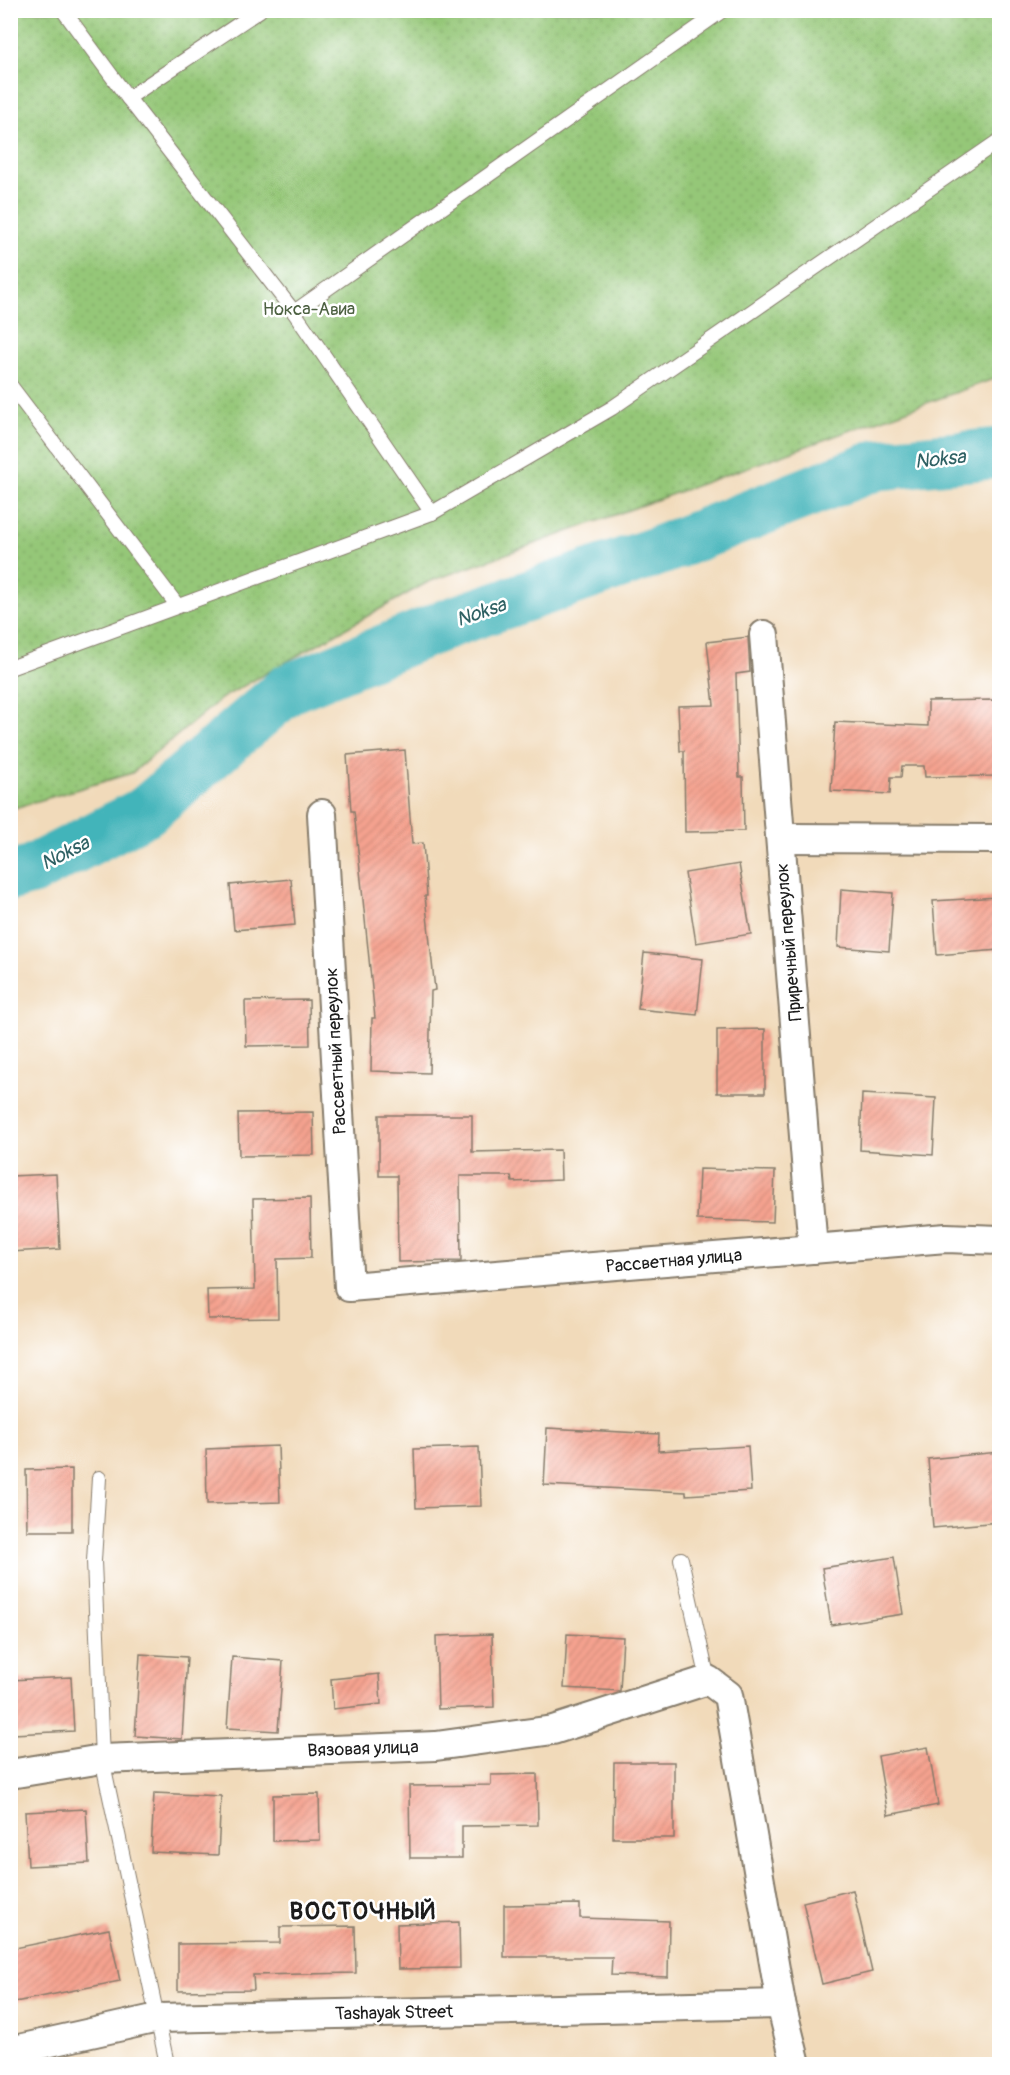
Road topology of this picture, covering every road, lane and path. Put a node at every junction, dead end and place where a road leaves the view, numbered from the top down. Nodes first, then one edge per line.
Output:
1 (63, 10) edge
2 (260, 10) edge
3 (723, 10) edge
4 (128, 98) junction
5 (999, 140) edge
6 (294, 312) junction
7 (10, 385) edge
8 (432, 513) junction
9 (177, 605) junction
10 (764, 635) dead end
11 (10, 668) edge
12 (322, 814) dead end
13 (781, 838) junction
14 (999, 840) edge
15 (999, 1240) edge
16 (813, 1249) junction
17 (349, 1287) joint
18 (99, 1478) dead end
19 (681, 1559) dead end
20 (708, 1680) junction
21 (102, 1759) junction
22 (10, 1774) edge
23 (781, 2004) junction
24 (158, 2018) junction
25 (10, 2051) edge
26 (167, 2064) edge
27 (796, 2064) edge

1 - 4 lane
2 - 4 lane
3 - 6 lane
4 - 6 lane
5 - 8 lane
6 - 8 lane
7 - 9 lane
8 - 9 lane
9 - 11 lane
10 - 13 street, Приречный переулок
12 - 17 street, Рассветный переулок
13 - 14 street
13 - 16 street, Приречный переулок
15 - 16 street, Рассветная улица
16 - 17 street, Рассветная улица
18 - 21 lane
19 - 20 lane
20 - 21 street, Вязовая улица
20 - 23 street
21 - 22 street, Вязовая улица
21 - 24 lane
23 - 24 street, Tashayak Street
23 - 27 street
24 - 25 street, Tashayak Street
24 - 26 lane

